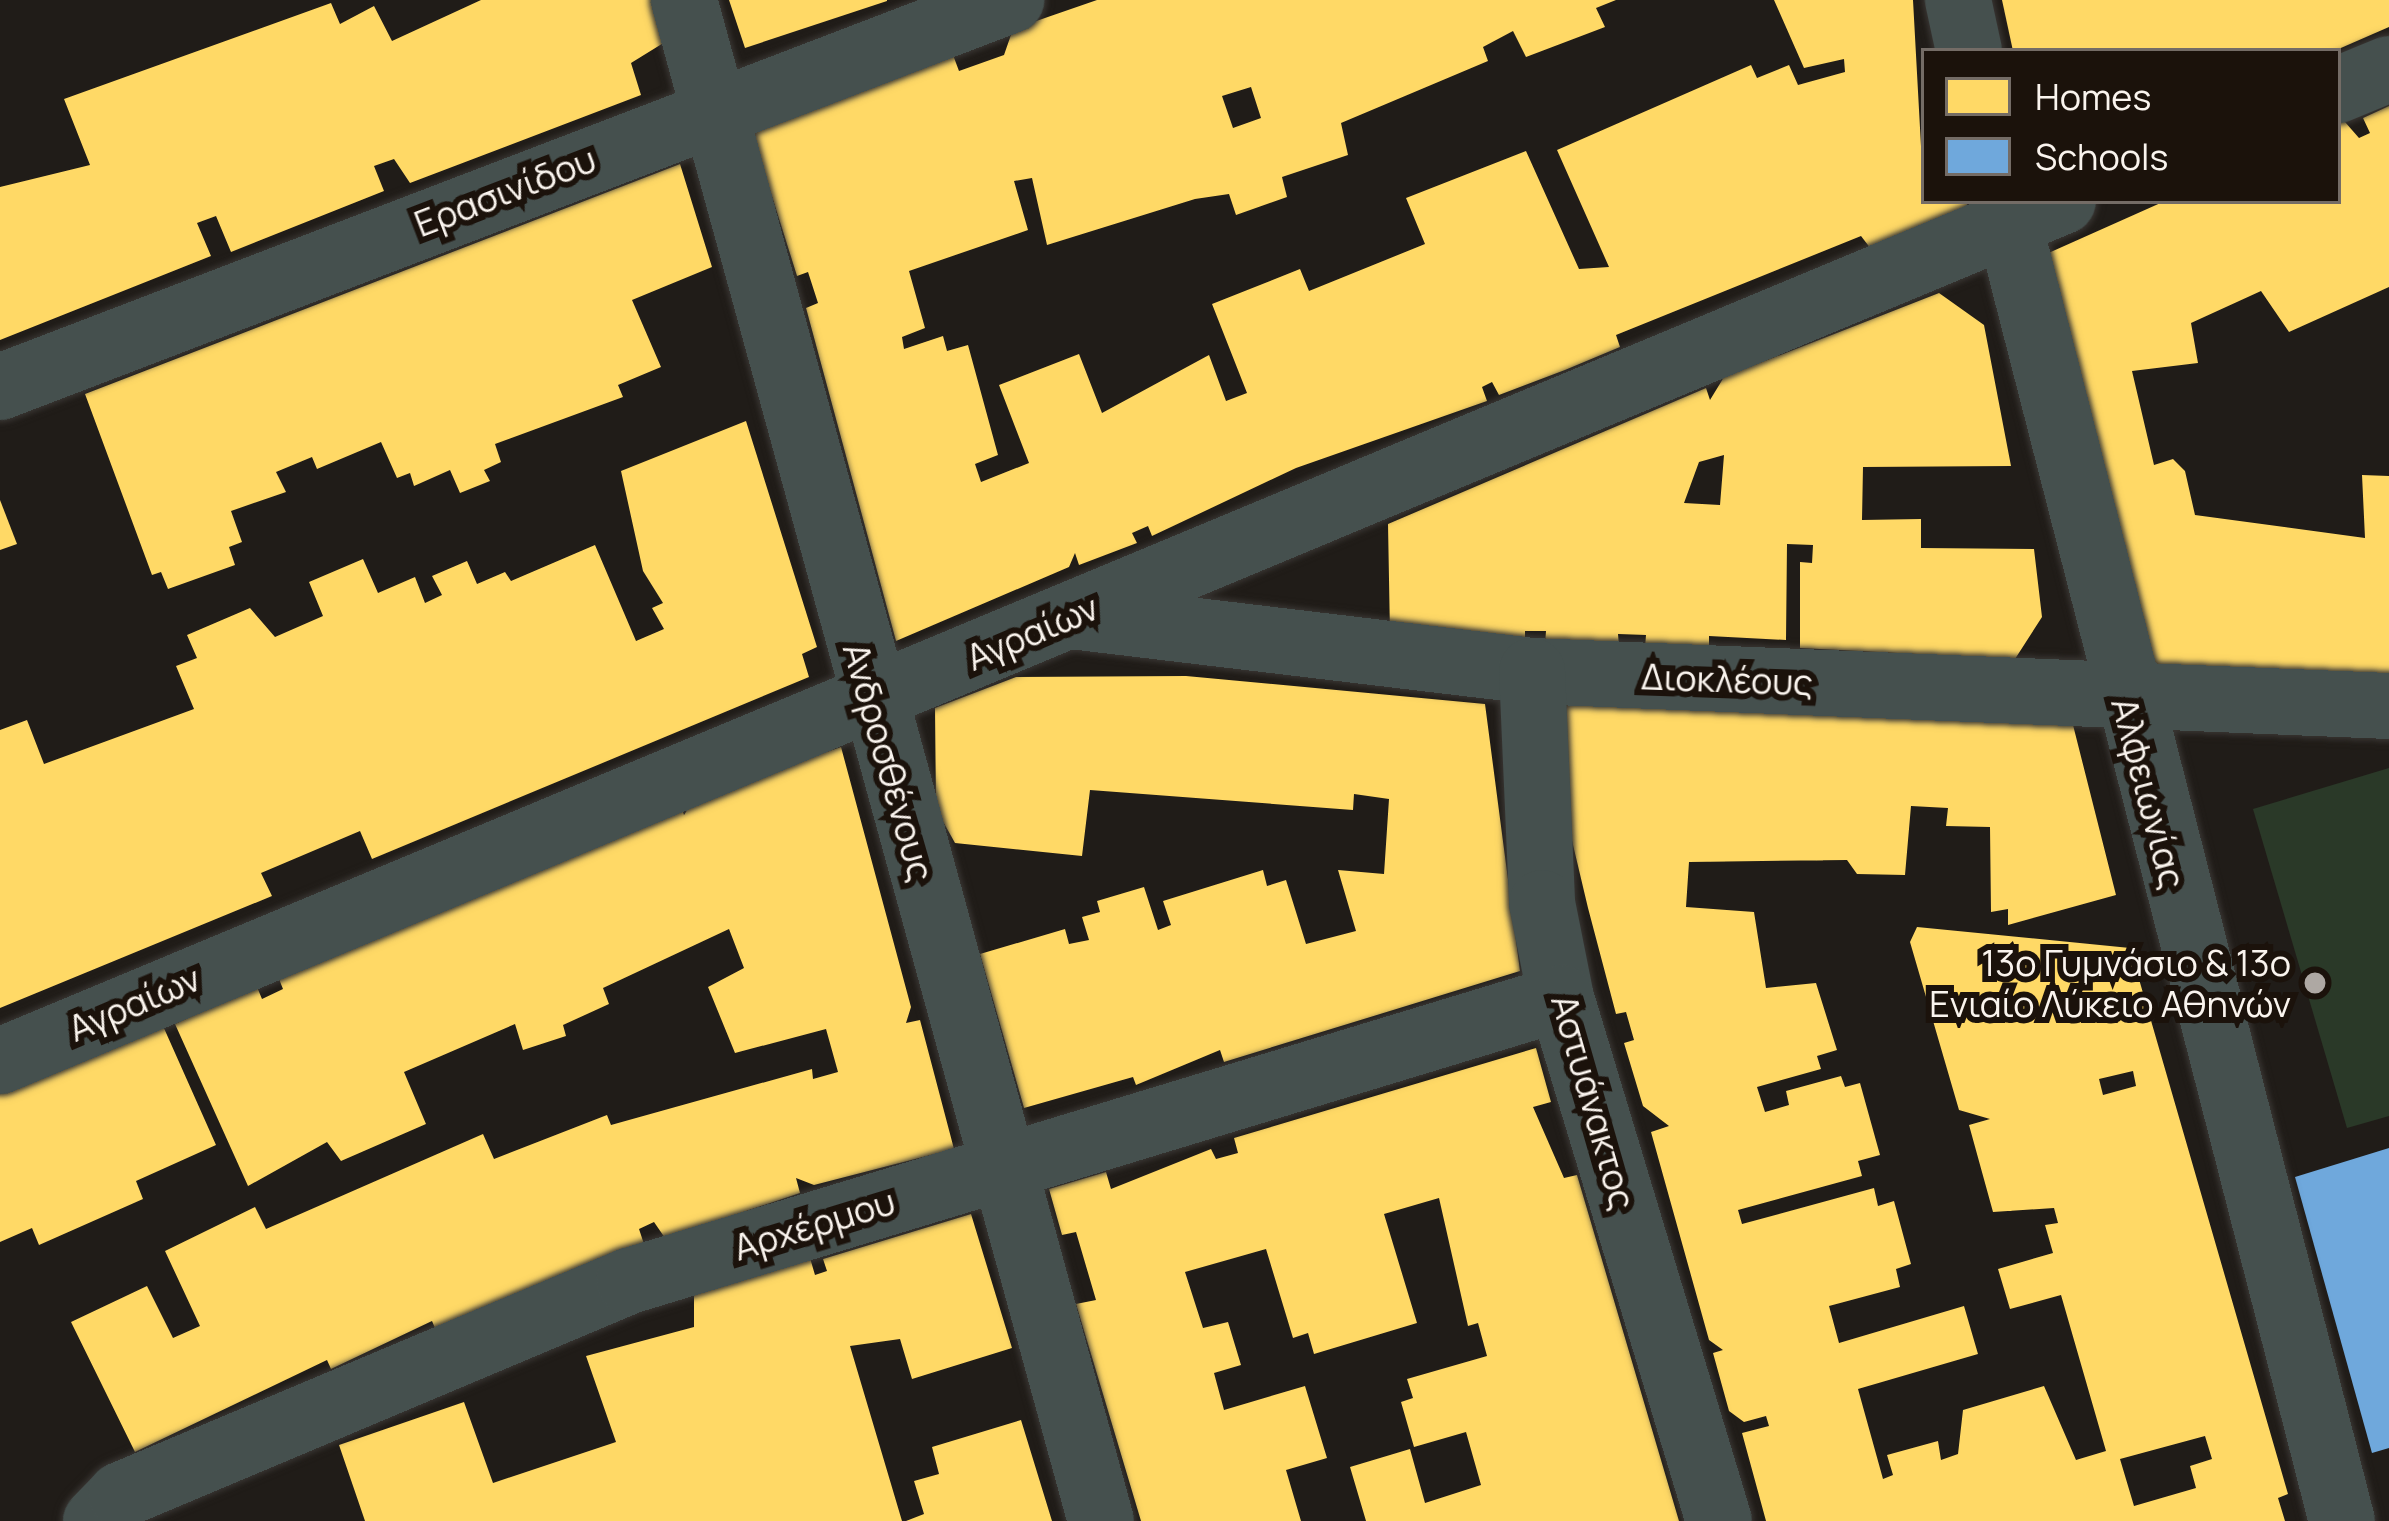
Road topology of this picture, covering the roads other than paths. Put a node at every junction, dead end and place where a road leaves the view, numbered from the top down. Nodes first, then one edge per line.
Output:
1 (684, 0) edge
2 (1011, 0) edge
3 (1958, 0) edge
4 (1968, 48) edge
5 (2389, 69) edge
6 (2341, 89) edge
7 (713, 111) junction
8 (2025, 208) edge
9 (0, 387) edge
10 (1068, 616) junction
11 (1532, 671) junction
12 (2123, 696) junction
13 (871, 701) junction
14 (2389, 706) edge
15 (1562, 998) junction
16 (0, 1060) edge
17 (1003, 1166) junction
18 (96, 1521) edge
19 (1101, 1521) edge
20 (1719, 1521) edge
21 (2342, 1521) edge

1 - 7 street, Ανδροσθένους
2 - 7 street, Ερασινίδου
3 - 4 street
5 - 6 street
7 - 9 street, Ερασινίδου
7 - 13 street, Ανδροσθένους
8 - 10 street, Αγραίων
8 - 12 street, Αλφειωνίας
10 - 11 street, Διοκλέους
10 - 13 street, Αγραίων
11 - 12 street, Διοκλέους
11 - 15 street, Αστυάνακτος
12 - 14 street, Διοκλέους
12 - 21 street, Αλφειωνίας
13 - 16 street, Αγραίων
13 - 17 street, Ανδροσθένους
15 - 17 street, Αρχέρμου
15 - 20 street, Αστυάνακτος
17 - 18 street, Αρχέρμου
17 - 19 street, Ανδροσθένους

